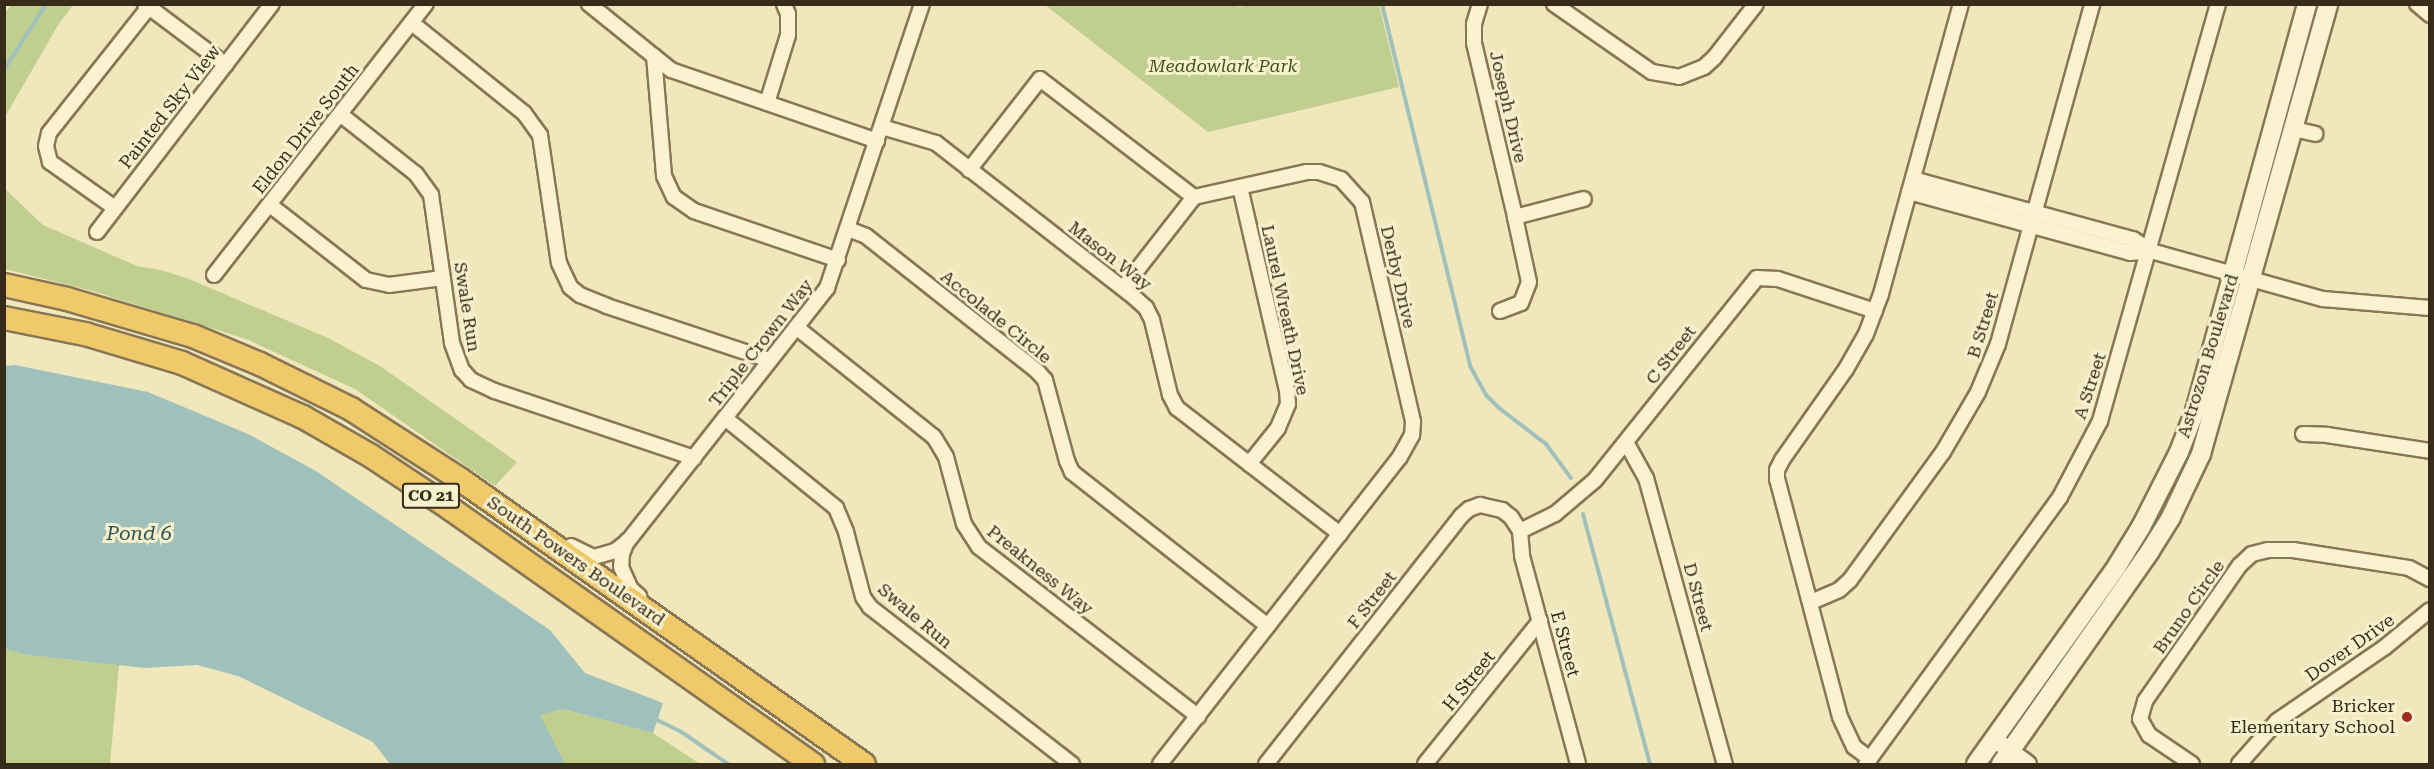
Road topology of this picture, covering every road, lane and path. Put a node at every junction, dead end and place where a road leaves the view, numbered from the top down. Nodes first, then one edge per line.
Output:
1 (272, 4) edge
2 (426, 4) edge
3 (589, 4) edge
4 (784, 4) edge
5 (922, 4) edge
6 (1480, 4) edge
7 (1554, 4) edge
8 (1756, 4) edge
9 (1961, 4) edge
10 (2092, 4) edge
11 (2218, 4) edge
12 (2307, 4) edge
13 (2328, 4) edge
14 (2417, 4) edge
15 (147, 6) edge
16 (2430, 15) edge
17 (412, 23) junction
18 (654, 56) junction
19 (226, 65) junction
20 (767, 103) junction
21 (340, 114) junction
22 (882, 127) junction
23 (2294, 129) junction
24 (2316, 134) dead end
25 (877, 141) junction
26 (969, 170) junction
27 (1913, 178) junction
28 (1240, 188) junction
29 (1909, 192) junction
30 (1194, 196) junction
31 (1584, 199) dead end
32 (270, 205) junction
33 (115, 208) junction
34 (1515, 217) junction
35 (2031, 218) junction
36 (848, 229) junction
37 (97, 232) dead end
38 (2151, 250) junction
39 (838, 260) junction
40 (214, 275) dead end
41 (2234, 275) junction
42 (4, 276) edge
43 (444, 278) junction
44 (2252, 279) junction
45 (4, 285) edge
46 (1123, 288) junction
47 (2430, 308) edge
48 (1500, 311) dead end
49 (1875, 311) junction
50 (4, 318) edge
51 (4, 324) edge
52 (162, 326) junction
53 (796, 327) junction
54 (85, 334) junction
55 (769, 360) junction
56 (725, 418) junction
57 (2303, 434) dead end
58 (1627, 444) junction
59 (2430, 451) edge
60 (694, 458) junction
61 (1249, 464) junction
62 (475, 490) junction
63 (1520, 531) junction
64 (1340, 534) junction
65 (628, 541) junction
66 (2430, 579) edge
67 (1811, 602) junction
68 (2430, 610) edge
69 (1540, 621) junction
70 (1268, 626) junction
71 (719, 662) junction
72 (1198, 716) junction
73 (1994, 740) junction
74 (2005, 758) edge
75 (1868, 762) edge
76 (813, 765) edge
77 (864, 765) edge
78 (1072, 765) edge
79 (1160, 765) edge
80 (1266, 765) edge
81 (1425, 765) edge
82 (1578, 765) edge
83 (1725, 765) edge
84 (1976, 765) edge
85 (2028, 765) edge
86 (2192, 765) edge
87 (2240, 765) edge

1 - 19 street, Painted Sky View
2 - 17 street, Eldon Drive South
3 - 18 street
4 - 20 street
5 - 22 street, Triple Crown Way
6 - 34 street, Joseph Drive
7 - 8 street
9 - 27 street, A Street
10 - 35 street, B Street
11 - 38 street, A Street
12 - 41 main road, Astrozon Boulevard
13 - 23 main road, Astrozon Boulevard
14 - 16 street
15 - 19 street
15 - 33 street
17 - 21 street, Eldon Drive South
17 - 55 street
18 - 20 street
18 - 39 street
19 - 33 street, Painted Sky View
20 - 25 street
21 - 32 street, Eldon Drive South
21 - 43 street, Swale Run
22 - 25 street, Triple Crown Way
22 - 26 street, Mason Way
23 - 24 street
23 - 44 main road, Astrozon Boulevard
25 - 36 street, Triple Crown Way
26 - 30 street
26 - 46 street, Mason Way
27 - 29 street, A Street
27 - 35 street
28 - 30 street, Derby Drive
28 - 61 street, Laurel Wreath Drive
28 - 64 street, Derby Drive
29 - 35 street
29 - 49 street, A Street
30 - 46 street
31 - 34 street
32 - 40 street, Eldon Drive South
32 - 43 street
33 - 37 street, Painted Sky View
34 - 48 street, Joseph Drive
35 - 38 street
35 - 67 street, B Street
36 - 39 street, Triple Crown Way
36 - 70 street, Accolade Circle
38 - 41 street
38 - 75 street, A Street
39 - 53 street, Triple Crown Way
41 - 44 street
41 - 73 main road, Astrozon Boulevard
42 - 52 highway
43 - 60 street, Swale Run
44 - 47 street
44 - 74 main road, Astrozon Boulevard
45 - 52 highway, South Powers Boulevard / CO 21
46 - 61 street, Mason Way
49 - 58 street, C Street
49 - 67 street, A Street
50 - 54 highway, South Powers Boulevard / CO 21
51 - 54 highway
52 - 62 highway, South Powers Boulevard / CO 21
53 - 55 street, Triple Crown Way
53 - 72 street, Preakness Way
54 - 76 highway, South Powers Boulevard / CO 21
55 - 56 street, Triple Crown Way
56 - 60 street, Triple Crown Way
56 - 78 street, Swale Run
57 - 59 street
58 - 63 street, C Street
58 - 83 street, D Street
60 - 65 street, Triple Crown Way
61 - 64 street, Mason Way
62 - 65 street, Triple Crown Way
62 - 71 highway, South Powers Boulevard / CO 21
63 - 69 street, E Street
63 - 80 street, F Street
64 - 70 street, Derby Drive
65 - 71 street, Triple Crown Way
66 - 86 street, Bruno Circle
67 - 75 street, A Street
68 - 87 street, Dover Drive
69 - 81 street, H Street
69 - 82 street, E Street
70 - 72 street, Derby Drive
71 - 77 highway, South Powers Boulevard / CO 21
72 - 79 street, Derby Drive
73 - 74 street
73 - 84 main road, Astrozon Boulevard
74 - 85 street

